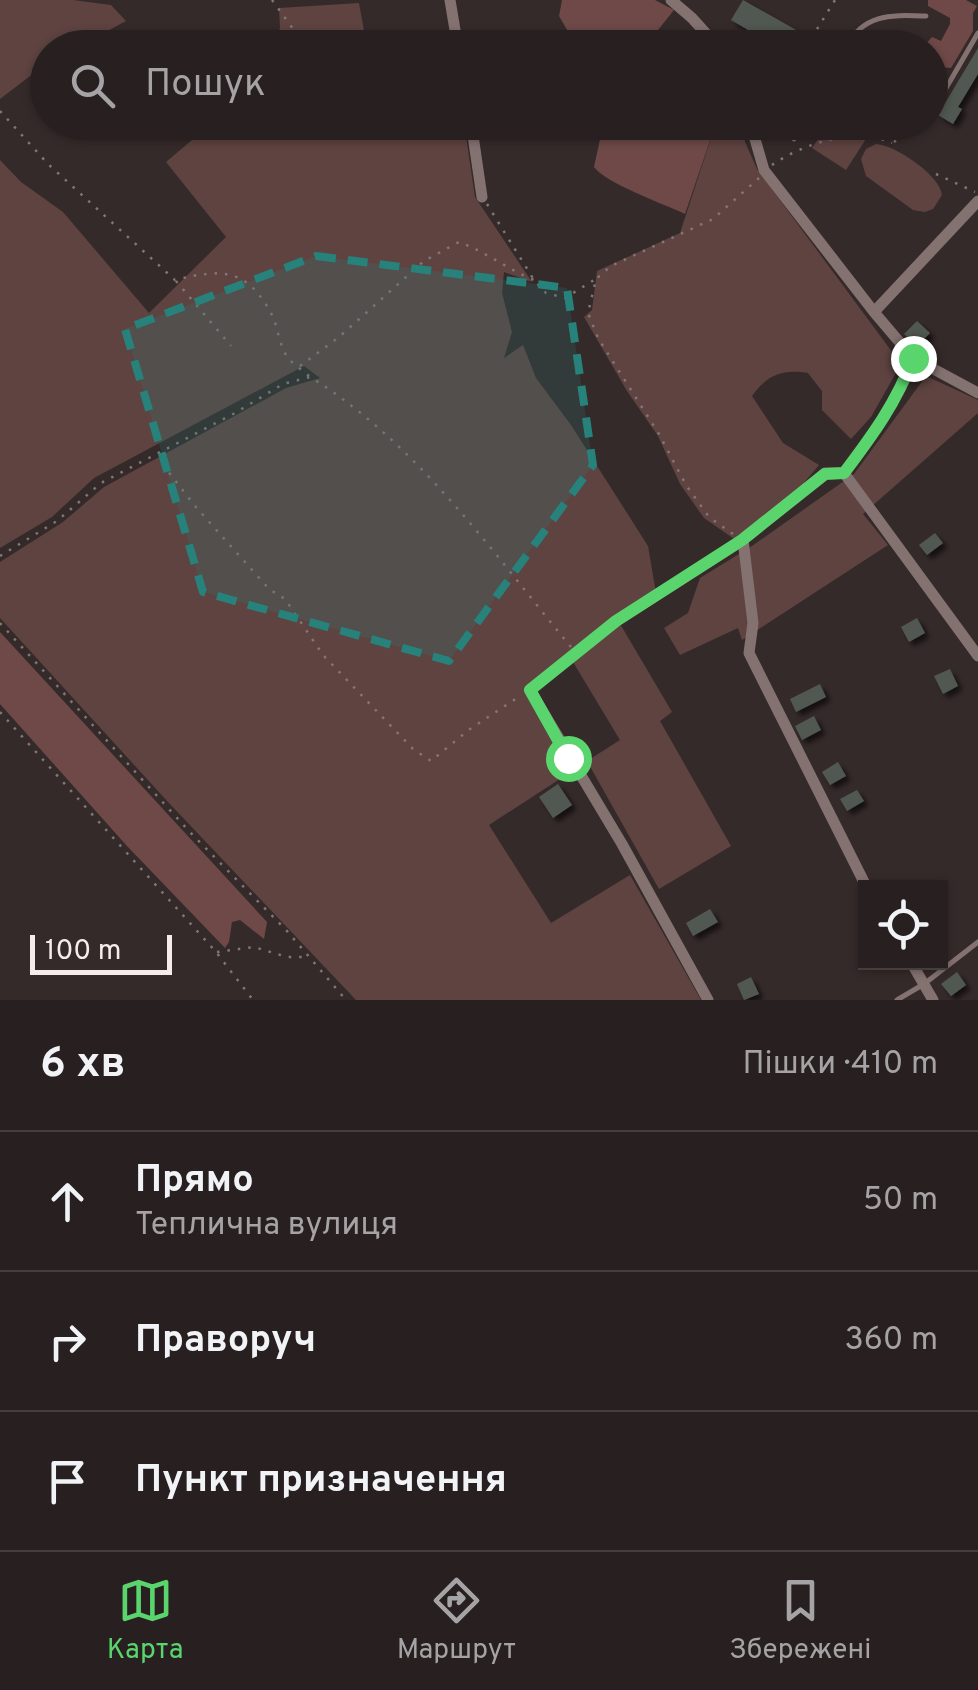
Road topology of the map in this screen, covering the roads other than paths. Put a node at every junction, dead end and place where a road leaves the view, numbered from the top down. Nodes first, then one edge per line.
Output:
1 (450, 0) edge
2 (671, 0) edge
3 (926, 16) dead end
4 (455, 30) edge
5 (703, 30) edge
6 (858, 30) edge
7 (978, 32) edge
8 (948, 84) edge
9 (474, 140) edge
10 (755, 140) edge
11 (482, 197) road end
12 (977, 197) edge
13 (874, 312) junction
14 (913, 358) junction
15 (978, 393) edge
16 (844, 473) junction
17 (742, 540) junction
18 (978, 656) edge
19 (864, 880) edge
20 (978, 942) edge
21 (915, 970) edge
22 (924, 984) junction
23 (708, 1000) edge
24 (896, 1000) edge
25 (933, 1000) edge

1 - 4 street
2 - 5 street
3 - 6 lane
7 - 8 lane
9 - 11 street
10 - 13 street
12 - 13 street
13 - 14 street
14 - 15 street
14 - 16 street
16 - 17 street
16 - 18 street
17 - 19 street
17 - 23 street
20 - 22 lane
21 - 22 street
22 - 24 lane
22 - 25 street

